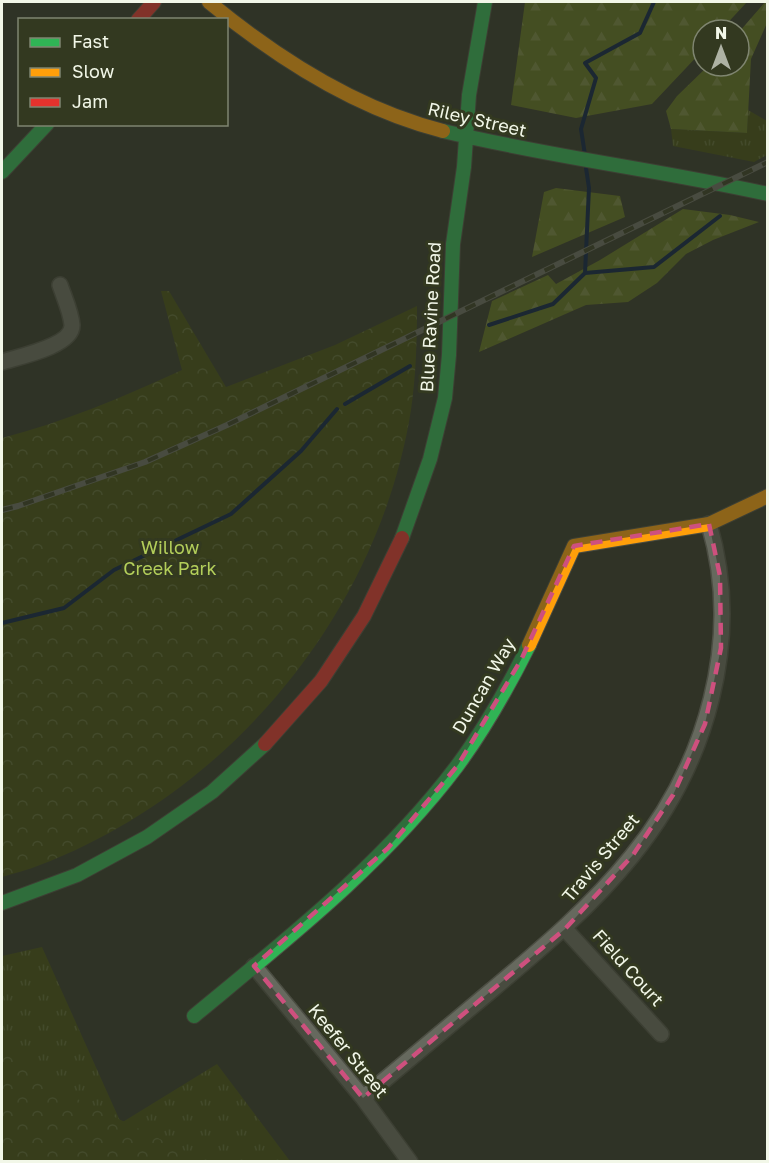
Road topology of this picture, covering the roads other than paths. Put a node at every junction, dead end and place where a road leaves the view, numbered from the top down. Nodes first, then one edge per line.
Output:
1 (154, 2) edge
2 (210, 2) edge
3 (485, 2) edge
4 (140, 18) edge
5 (45, 126) edge
6 (466, 136) junction
7 (2, 172) edge
8 (768, 195) edge
9 (60, 285) dead end
10 (2, 362) edge
11 (768, 496) edge
12 (709, 524) junction
13 (2, 903) edge
14 (566, 929) junction
15 (254, 966) junction
16 (194, 1016) dead end
17 (661, 1034) dead end
18 (363, 1098) junction
19 (410, 1161) edge

1 - 4 main road
2 - 6 main road, Riley Street
3 - 6 main road, Blue Ravine Road
5 - 7 main road
6 - 8 main road, Riley Street
6 - 13 main road, Blue Ravine Road
9 - 10 street
11 - 12 main road, Duncan Way
12 - 14 street, Travis Street
12 - 15 main road, Duncan Way
14 - 17 street, Field Court
14 - 18 street, Travis Street
15 - 16 main road
15 - 18 street, Keefer Street
18 - 19 street, Keefer Street

